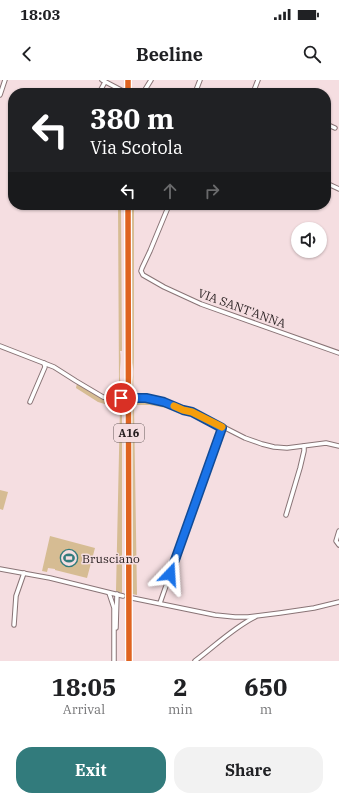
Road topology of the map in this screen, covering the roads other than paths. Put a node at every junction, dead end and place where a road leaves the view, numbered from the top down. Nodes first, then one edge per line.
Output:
1 (5, 80) edge
2 (103, 81) edge
3 (117, 88) edge
4 (0, 95) edge
5 (331, 126) edge
6 (335, 128) dead end
7 (124, 210) edge
8 (128, 210) edge
9 (167, 210) edge
10 (0, 346) edge
11 (339, 353) edge
12 (44, 363) junction
13 (30, 402) dead end
14 (222, 428) junction
15 (304, 446) junction
16 (339, 446) edge
17 (286, 515) dead end
18 (339, 532) edge
19 (339, 545) edge
20 (0, 569) edge
21 (24, 573) junction
22 (109, 592) junction
23 (117, 594) junction
24 (123, 596) dead end
25 (132, 598) dead end
26 (339, 602) edge
27 (160, 603) junction
28 (257, 616) junction
29 (236, 617) junction
30 (14, 625) dead end
31 (238, 627) junction
32 (116, 661) edge
33 (126, 661) edge
34 (129, 661) edge
35 (195, 661) edge

1 - 4 street
2 - 3 street
5 - 6 street
7 - 33 highway, A16
8 - 34 highway, A16
9 - 11 street, VIA SANT'ANNA
10 - 12 street
12 - 13 street
12 - 14 street, bridge
14 - 15 street
14 - 27 street
15 - 16 street
15 - 17 street
18 - 19 street
20 - 21 street
21 - 22 street
21 - 30 street
22 - 23 street
22 - 32 street
23 - 24 street
23 - 32 street
25 - 27 street
26 - 28 street
27 - 29 street
28 - 29 street
28 - 31 street
29 - 31 street
31 - 35 street

